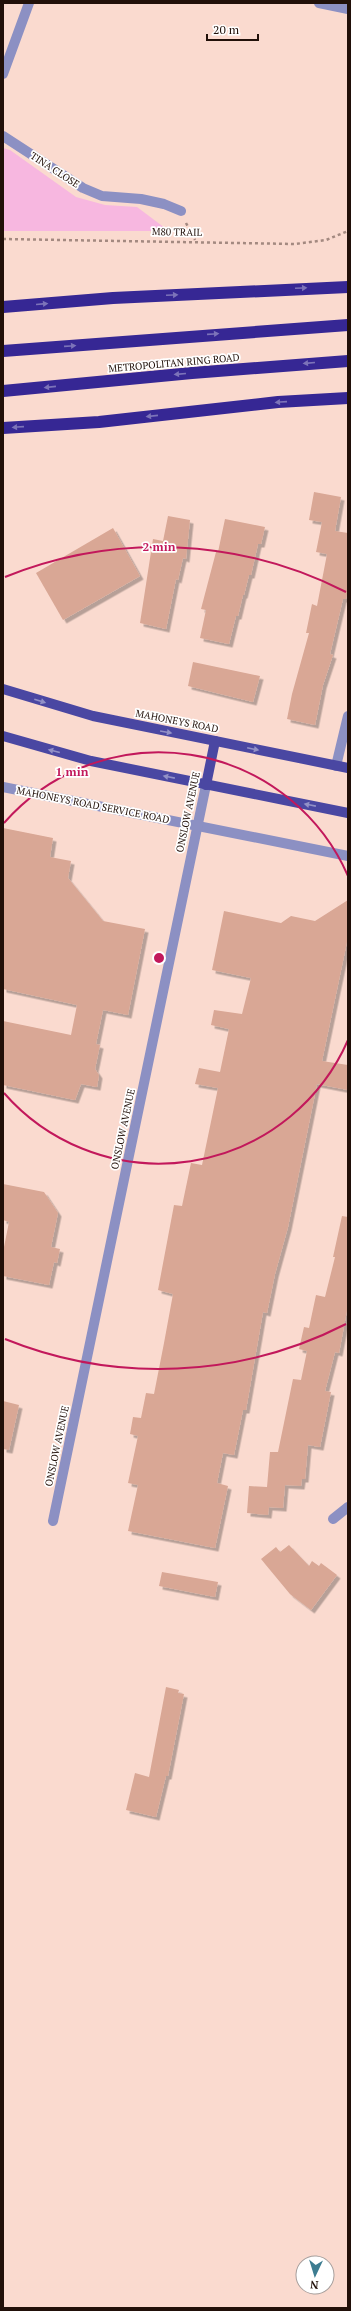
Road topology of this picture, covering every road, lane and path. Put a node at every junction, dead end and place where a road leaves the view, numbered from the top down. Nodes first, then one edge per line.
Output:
1 (29, 3) edge
2 (319, 3) edge
3 (348, 9) edge
4 (3, 74) edge
5 (3, 136) edge
6 (181, 211) joint
7 (348, 230) edge
8 (3, 239) edge
9 (195, 240) junction
10 (348, 287) edge
11 (3, 307) edge
12 (348, 325) edge
13 (3, 351) edge
14 (348, 361) edge
15 (3, 391) edge
16 (348, 398) edge
17 (3, 428) edge
18 (3, 689) edge
19 (348, 716) edge
20 (3, 736) edge
21 (215, 741) junction
22 (336, 766) junction
23 (348, 768) edge
24 (206, 785) junction
25 (3, 787) edge
26 (348, 813) edge
27 (198, 826) junction
28 (348, 856) edge
29 (348, 1507) edge
30 (333, 1519) dead end
31 (53, 1521) dead end

1 - 4 street
2 - 3 street
5 - 6 street, TINA CLOSE
6 - 9 path
7 - 9 path, M80 TRAIL
8 - 9 path, M80 TRAIL
11 -> 10 highway
13 -> 12 highway
14 -> 15 highway, METROPOLITAN RING ROAD
16 -> 17 highway
18 -> 21 main road, MAHONEYS ROAD
19 - 22 street
24 -> 20 main road
21 -> 22 main road, MAHONEYS ROAD
21 - 24 main road, ONSLOW AVENUE
22 - 23 main road, MAHONEYS ROAD
26 -> 24 main road
24 - 27 street, ONSLOW AVENUE
25 - 27 street, MAHONEYS ROAD SERVICE ROAD
27 - 28 street, MAHONEYS ROAD SERVICE ROAD
27 - 31 street, ONSLOW AVENUE
29 - 30 street

